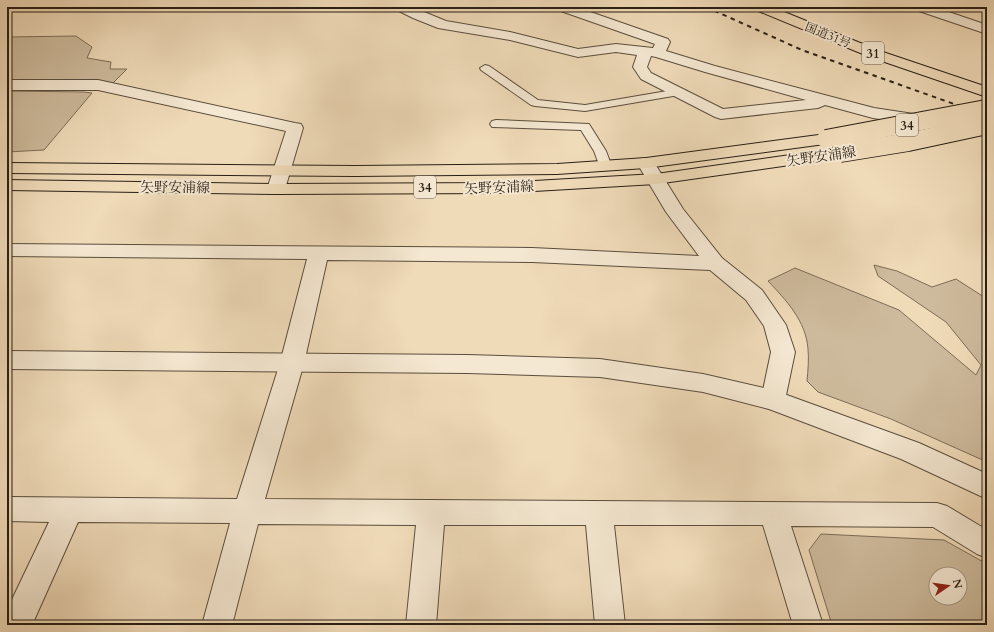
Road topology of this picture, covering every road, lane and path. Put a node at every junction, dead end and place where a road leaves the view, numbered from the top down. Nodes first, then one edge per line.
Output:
1 (402, 7) edge
2 (563, 7) edge
3 (761, 7) edge
4 (921, 7) edge
5 (987, 30) edge
6 (652, 52) junction
7 (485, 68) dead end
8 (7, 85) edge
9 (679, 92) junction
10 (987, 92) edge
11 (831, 101) junction
12 (987, 109) edge
13 (987, 112) edge
14 (496, 124) dead end
15 (984, 128) edge
16 (606, 167) junction
17 (7, 168) edge
18 (282, 170) junction
19 (651, 171) junction
20 (7, 185) edge
21 (276, 189) junction
22 (7, 250) edge
23 (319, 252) junction
24 (715, 263) junction
25 (7, 360) edge
26 (292, 363) junction
27 (773, 400) junction
28 (987, 487) edge
29 (7, 510) edge
30 (69, 510) junction
31 (247, 512) junction
32 (773, 513) junction
33 (431, 514) junction
34 (599, 514) junction
35 (987, 545) edge
36 (16, 625) edge
37 (217, 625) edge
38 (421, 625) edge
39 (610, 625) edge
40 (808, 625) edge

1 - 6 street
2 - 6 street
3 - 10 main road, 国道31号 / 31
4 - 5 street
6 - 9 street
6 - 11 street
7 - 9 lane
8 - 18 street
9 - 11 street
11 - 15 street
12 - 19 main road, 矢野安浦線 / 34, bridge
13 - 15 street
14 - 16 lane
15 - 19 main road, 矢野安浦線 / 34, bridge
16 - 18 main road, 矢野安浦線 / 34
16 - 19 main road, 矢野安浦線 / 34
17 - 18 main road, 矢野安浦線 / 34
18 - 21 street
19 - 21 main road, 矢野安浦線 / 34
19 - 24 street
20 - 21 main road, 矢野安浦線 / 34
22 - 23 street
23 - 24 street
23 - 26 street
24 - 27 street
25 - 26 street
26 - 27 street
26 - 31 street
27 - 28 street
29 - 30 street
30 - 31 street
30 - 36 street
31 - 33 street
31 - 37 street
32 - 34 street
32 - 35 street
32 - 40 street
33 - 34 street
33 - 38 street
34 - 39 street

